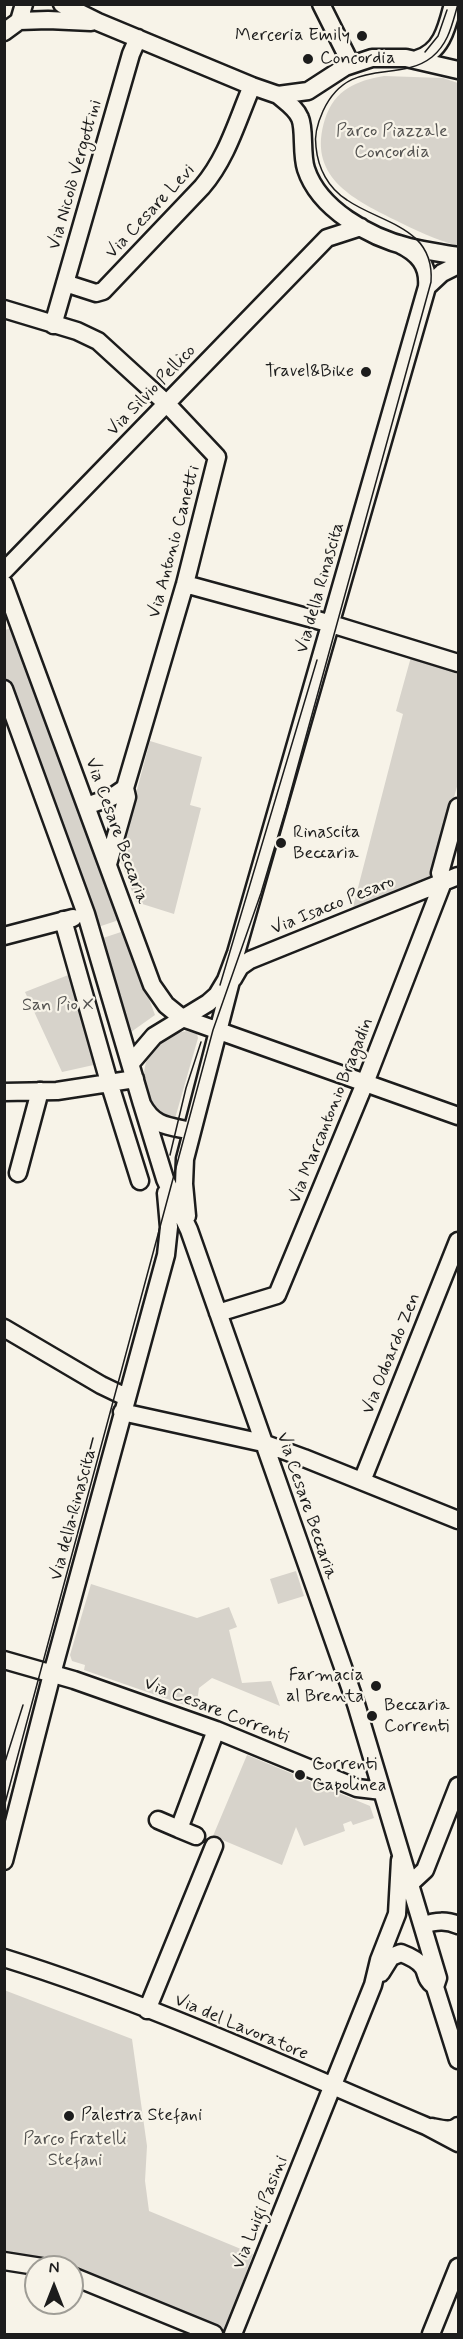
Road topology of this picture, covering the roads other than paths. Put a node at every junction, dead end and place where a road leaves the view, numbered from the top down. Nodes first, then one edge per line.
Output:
1 (24, 4) edge
2 (62, 4) edge
3 (321, 4) edge
4 (453, 4) edge
5 (98, 22) junction
6 (10, 30) edge
7 (138, 38) junction
8 (417, 59) junction
9 (351, 64) junction
10 (459, 70) edge
11 (324, 82) junction
12 (252, 86) junction
13 (278, 95) junction
14 (302, 126) junction
15 (327, 203) junction
16 (361, 227) junction
17 (327, 238) junction
18 (399, 244) junction
19 (459, 256) edge
20 (459, 265) edge
21 (65, 283) junction
22 (427, 287) junction
23 (4, 309) edge
24 (53, 325) junction
25 (167, 404) junction
26 (4, 571) edge
27 (4, 584) edge
28 (185, 584) junction
29 (332, 624) junction
30 (459, 663) edge
31 (4, 689) edge
32 (125, 788) junction
33 (86, 806) junction
34 (459, 807) edge
35 (108, 864) junction
36 (451, 879) edge
37 (87, 914) junction
38 (63, 920) junction
39 (4, 936) edge
40 (236, 953) junction
41 (231, 982) junction
42 (182, 1018) junction
43 (219, 1032) junction
44 (133, 1071) junction
45 (109, 1082) junction
46 (365, 1083) junction
47 (40, 1091) junction
48 (4, 1092) edge
49 (142, 1104) junction
50 (459, 1116) edge
51 (192, 1131) junction
52 (18, 1173) dead end
53 (165, 1179) junction
54 (140, 1181) dead end
55 (189, 1230) junction
56 (459, 1241) edge
57 (218, 1313) junction
58 (4, 1328) edge
59 (124, 1405) junction
60 (263, 1443) junction
61 (362, 1481) junction
62 (459, 1520) edge
63 (4, 1660) edge
64 (52, 1674) junction
65 (216, 1730) junction
66 (459, 1786) edge
67 (382, 1791) junction
68 (158, 1820) dead end
69 (179, 1829) junction
70 (196, 1836) dead end
71 (214, 1846) dead end
72 (400, 1850) junction
73 (4, 1861) edge
74 (411, 1883) junction
75 (423, 1925) junction
76 (459, 1925) edge
77 (4, 1958) edge
78 (373, 1985) junction
79 (435, 1987) junction
80 (147, 2010) junction
81 (346, 2055) junction
82 (459, 2060) edge
83 (332, 2087) junction
84 (357, 2097) junction
85 (325, 2105) junction
86 (426, 2126) junction
87 (459, 2126) edge
88 (459, 2144) edge
89 (4, 2261) edge
90 (24, 2264) edge
91 (459, 2267) edge
92 (84, 2281) edge
93 (214, 2334) edge
94 (233, 2334) edge
95 (431, 2334) edge

1 - 6 street
2 - 5 street
3 - 9 street
4 - 8 street
5 - 6 street
5 - 7 street
7 - 12 street
7 - 21 street, Via Nicolò Vergottini
8 - 9 street
8 - 10 street
9 - 11 street
11 - 13 street
11 - 14 street
12 - 13 street
12 - 21 street, Via Cesare Levi
13 - 14 street
14 - 15 street
15 - 16 street
15 - 17 street
16 - 17 street
16 - 18 street
17 - 25 street, Via Silvio Pellico
18 - 19 street
18 - 22 street, Via della Rinascita
20 - 22 street
21 - 24 street, Via Nicolò Vergottini
22 - 29 street, Via della Rinascita
23 - 24 street, Via Antonio Canetti
24 - 25 street, Via Antonio Canetti
25 - 26 street, Via Silvio Pellico
25 - 28 street, Via Antonio Canetti
27 - 33 street, Via Cesare Beccaria
28 - 29 street
28 - 32 street, Via Antonio Canetti
29 - 30 street
29 - 40 street, Via della Rinascita
31 - 37 street
32 - 33 street
32 - 35 street, Via Antonio Canetti
33 - 35 street, Via Cesare Beccaria
34 - 36 street, Via Marcantonio Bragadin
35 - 42 street, Via Cesare Beccaria
36 - 41 street, Via Isacco Pesaro
36 - 46 street, Via Marcantonio Bragadin
37 - 38 street
37 - 44 street
38 - 39 street
38 - 45 street
40 - 41 street
40 - 42 street
41 - 43 street
42 - 43 street
42 - 44 street
43 - 46 street
43 - 51 street
44 - 45 street
44 - 49 street
45 - 47 street
45 - 54 street
46 - 50 street
46 - 57 street, Via Marcantonio Bragadin
47 - 48 street
47 - 52 street
49 - 51 street
49 - 53 street
51 - 55 street
53 - 55 street, Via Cesare Beccaria
53 - 59 street, Via della Rinascita
55 - 57 street, Via Cesare Beccaria
56 - 61 street, Via Odoardo Zen
57 - 60 street, Via Cesare Beccaria
58 - 59 street
59 - 60 street
59 - 64 street, Via della Rinascita
60 - 61 street
60 - 67 street, Via Cesare Beccaria
61 - 62 street
63 - 64 street, Via Cesare Correnti
64 - 65 street, Via Cesare Correnti
64 - 73 street, Via della Rinascita
65 - 67 street, Via Cesare Correnti
65 - 69 street
66 - 74 street
67 - 72 street, Via Cesare Beccaria
68 - 69 street
69 - 70 street
71 - 80 street
72 - 74 street, Via Cesare Beccaria
72 - 78 street, Via Cesare Beccaria
74 - 75 street, Via Cesare Beccaria
75 - 76 street
75 - 79 street, Via Cesare Beccaria
77 - 80 street, Via del Lavoratore
78 - 79 street
78 - 81 street, Via Cesare Beccaria
79 - 82 street, Via Cesare Beccaria
80 - 83 street, Via del Lavoratore
81 - 83 street, Via Cesare Beccaria
81 - 84 street
83 - 84 street, Via del Lavoratore
83 - 85 street, Via Luigi Pasini
84 - 85 street
84 - 86 street, Via del Lavoratore
85 - 94 street, Via Luigi Pasini
86 - 87 street
86 - 88 street, Via del Lavoratore
89 - 90 street
91 - 95 street
92 - 93 street

